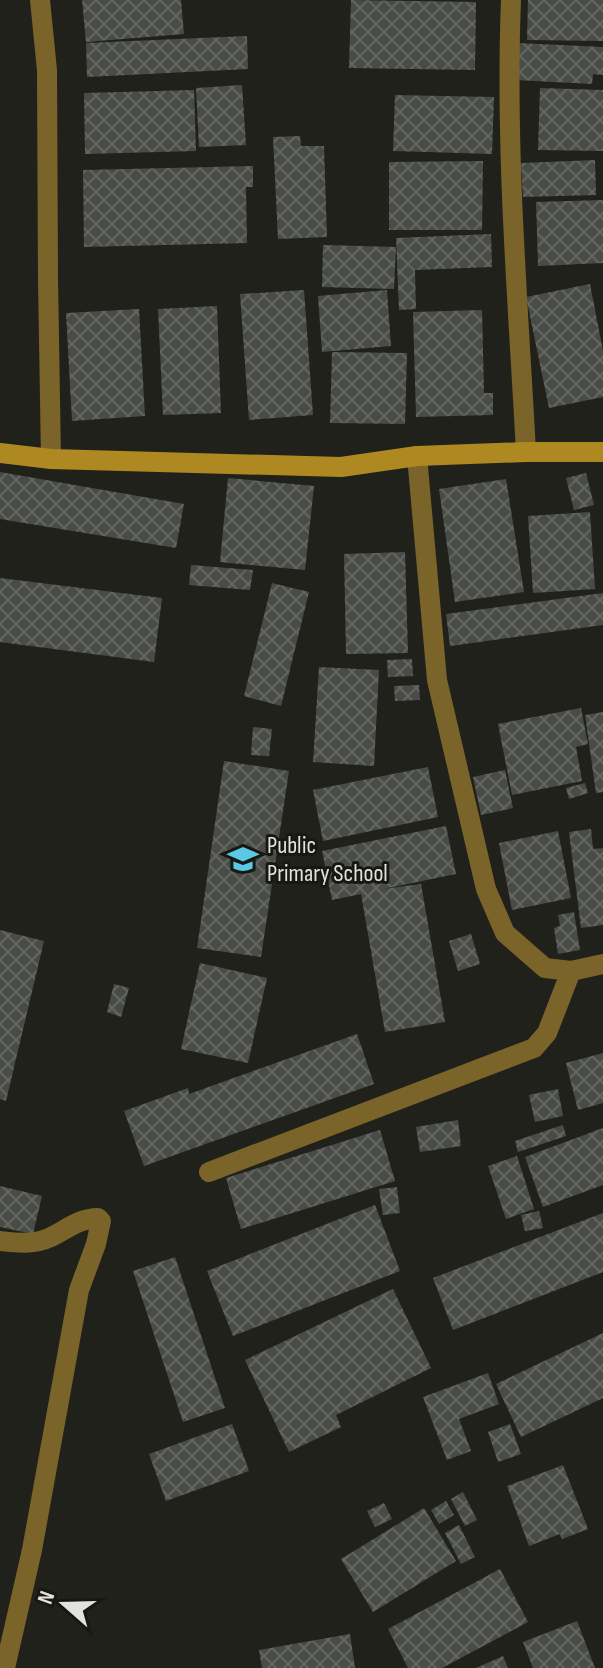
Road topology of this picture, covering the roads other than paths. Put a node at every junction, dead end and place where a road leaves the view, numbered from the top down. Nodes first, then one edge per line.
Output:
1 (40, 0) edge
2 (511, 0) edge
3 (526, 452) junction
4 (603, 452) edge
5 (0, 453) edge
6 (417, 456) junction
7 (51, 459) junction
8 (603, 964) edge
9 (571, 971) junction
10 (209, 1172) dead end
11 (0, 1241) edge
12 (5, 1668) edge

1 - 7 street
2 - 3 street
3 - 4 street
3 - 6 street
5 - 7 street
6 - 7 street
6 - 9 street
8 - 9 street
9 - 10 street
11 - 12 street

